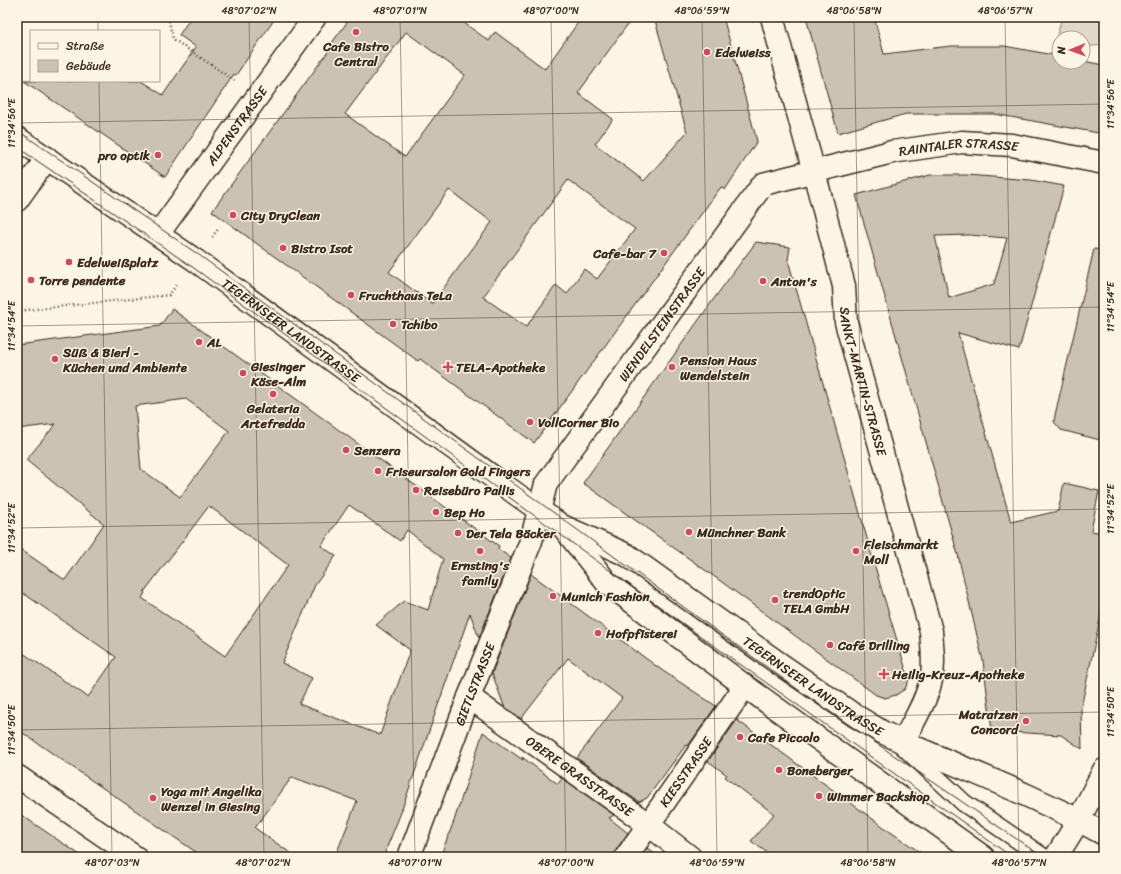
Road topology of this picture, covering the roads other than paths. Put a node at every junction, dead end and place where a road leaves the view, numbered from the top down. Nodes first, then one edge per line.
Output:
1 (315, 17) edge
2 (772, 17) edge
3 (17, 138) edge
4 (47, 158) junction
5 (1104, 163) edge
6 (814, 172) junction
7 (17, 200) edge
8 (158, 234) junction
9 (539, 510) junction
10 (562, 526) junction
11 (745, 686) junction
12 (469, 697) junction
13 (898, 740) junction
14 (1104, 770) edge
15 (17, 776) edge
16 (1079, 820) junction
17 (650, 825) junction
18 (1104, 834) edge
19 (135, 857) edge
20 (408, 857) edge
21 (626, 857) edge
22 (690, 857) edge
23 (983, 857) edge
24 (1043, 857) edge
25 (1056, 857) edge

1 - 8 street, ALPENSTRASSE
2 - 6 street, SANKT-MARTIN-STRASSE
3 - 4 street, TEGERNSEER LANDSTRASSE
4 - 7 street
4 - 8 street, TEGERNSEER LANDSTRASSE
5 - 6 street, RAINTALER STRASSE
6 - 9 street, WENDELSTEINSTRASSE
6 - 13 street, SANKT-MARTIN-STRASSE
8 - 9 street, TEGERNSEER LANDSTRASSE
9 - 10 street, TEGERNSEER LANDSTRASSE
9 - 12 street, GIETLSTRASSE
10 - 11 street, TEGERNSEER LANDSTRASSE
10 - 13 street, TEGERNSEER LANDSTRASSE
11 - 17 street, KIESSTRASSE
11 - 23 street, TEGERNSEER LANDSTRASSE
12 - 17 street, OBERE GRASSTRASSE
12 - 20 street, GIETLSTRASSE
13 - 16 street, TEGERNSEER LANDSTRASSE
13 - 24 lane
14 - 16 street
15 - 19 street
16 - 18 street, TEGERNSEER LANDSTRASSE
16 - 25 street
17 - 21 street, KIESSTRASSE
17 - 22 street, OBERE GRASSTRASSE

